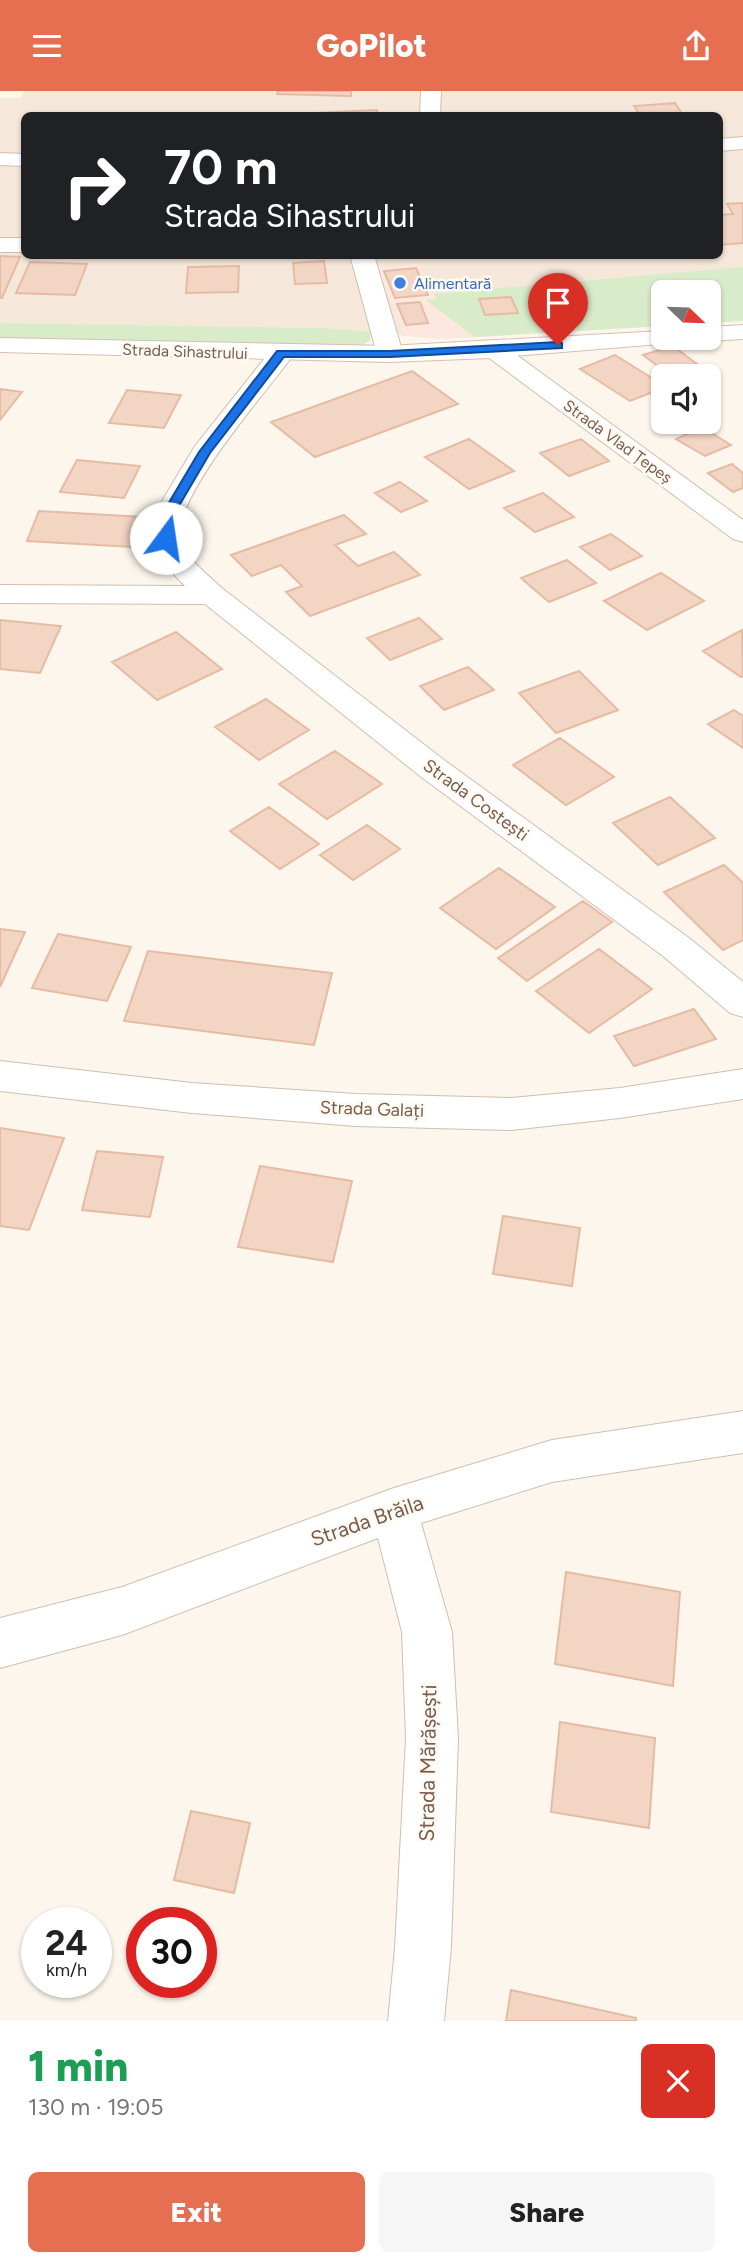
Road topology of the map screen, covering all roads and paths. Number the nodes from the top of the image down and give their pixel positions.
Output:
1 (431, 91) edge
2 (430, 112) edge
3 (743, 143) edge
4 (723, 145) edge
5 (0, 159) edge
6 (21, 160) edge
7 (0, 244) edge
8 (21, 245) edge
9 (357, 259) edge
10 (743, 332) edge
11 (721, 333) edge
12 (651, 339) edge
13 (0, 345) edge
14 (494, 350) junction
15 (281, 354) junction
16 (390, 354) junction
17 (743, 533) edge
18 (0, 594) edge
19 (212, 595) junction
20 (743, 1003) edge
21 (0, 1076) edge
22 (743, 1084) edge
23 (743, 1432) edge
24 (394, 1510) junction
25 (0, 1643) edge
26 (415, 2021) edge

1 - 2 street
3 - 4 street
5 - 6 street
7 - 8 street
9 - 16 street
10 - 11 street
12 - 14 street, Strada Sihastrului
13 - 15 street, Strada Sihastrului
14 - 16 street, Strada Sihastrului
14 - 17 street, Strada Vlad Țepeș
15 - 16 street, Strada Sihastrului
15 - 19 street, Strada Costești
18 - 19 street
19 - 20 street, Strada Costești
21 - 22 street, Strada Galați
23 - 24 street, Strada Brăila
24 - 25 street, Strada Brăila
24 - 26 street, Strada Mărășești

